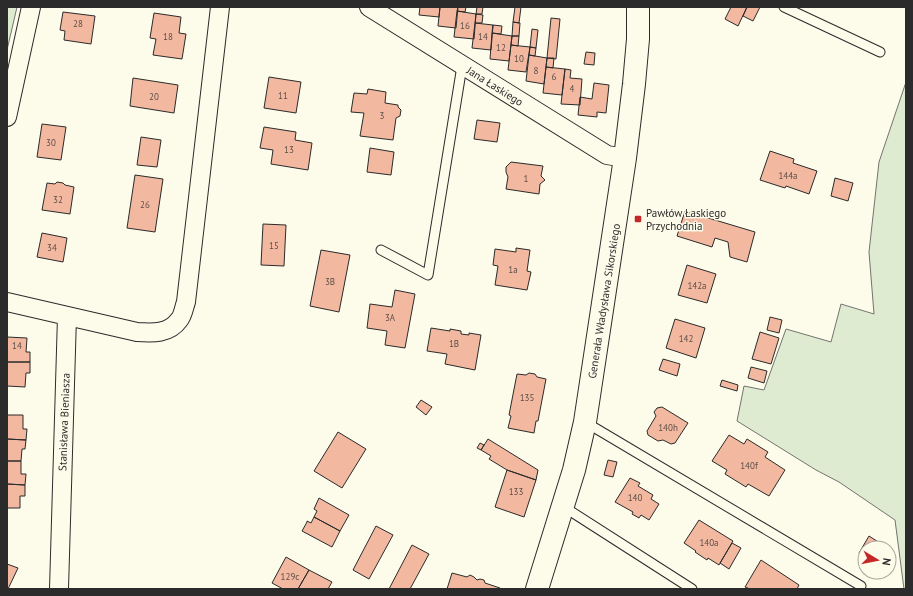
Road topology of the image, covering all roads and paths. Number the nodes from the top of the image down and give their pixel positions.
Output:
1 (31, 7) edge
2 (220, 7) edge
3 (369, 7) edge
4 (638, 7) edge
5 (784, 7) edge
6 (880, 52) dead end
7 (462, 66) junction
8 (7, 117) edge
9 (625, 158) junction
10 (381, 250) dead end
11 (7, 302) edge
12 (67, 316) junction
13 (585, 422) junction
14 (564, 507) junction
15 (861, 586) dead end
16 (59, 589) edge
17 (537, 589) edge
18 (692, 589) edge

1 - 8 street
2 - 12 street
3 - 7 street, Jana Łaskiego
4 - 9 street, Generała Władysława Sikorskiego
5 - 6 lane
7 - 9 street, Jana Łaskiego
7 - 10 lane
9 - 13 street, Generała Władysława Sikorskiego
11 - 12 street
12 - 16 street, Stanisława Bieniasza
13 - 14 street, Generała Władysława Sikorskiego
13 - 15 lane
14 - 17 street, Generała Władysława Sikorskiego
14 - 18 lane

